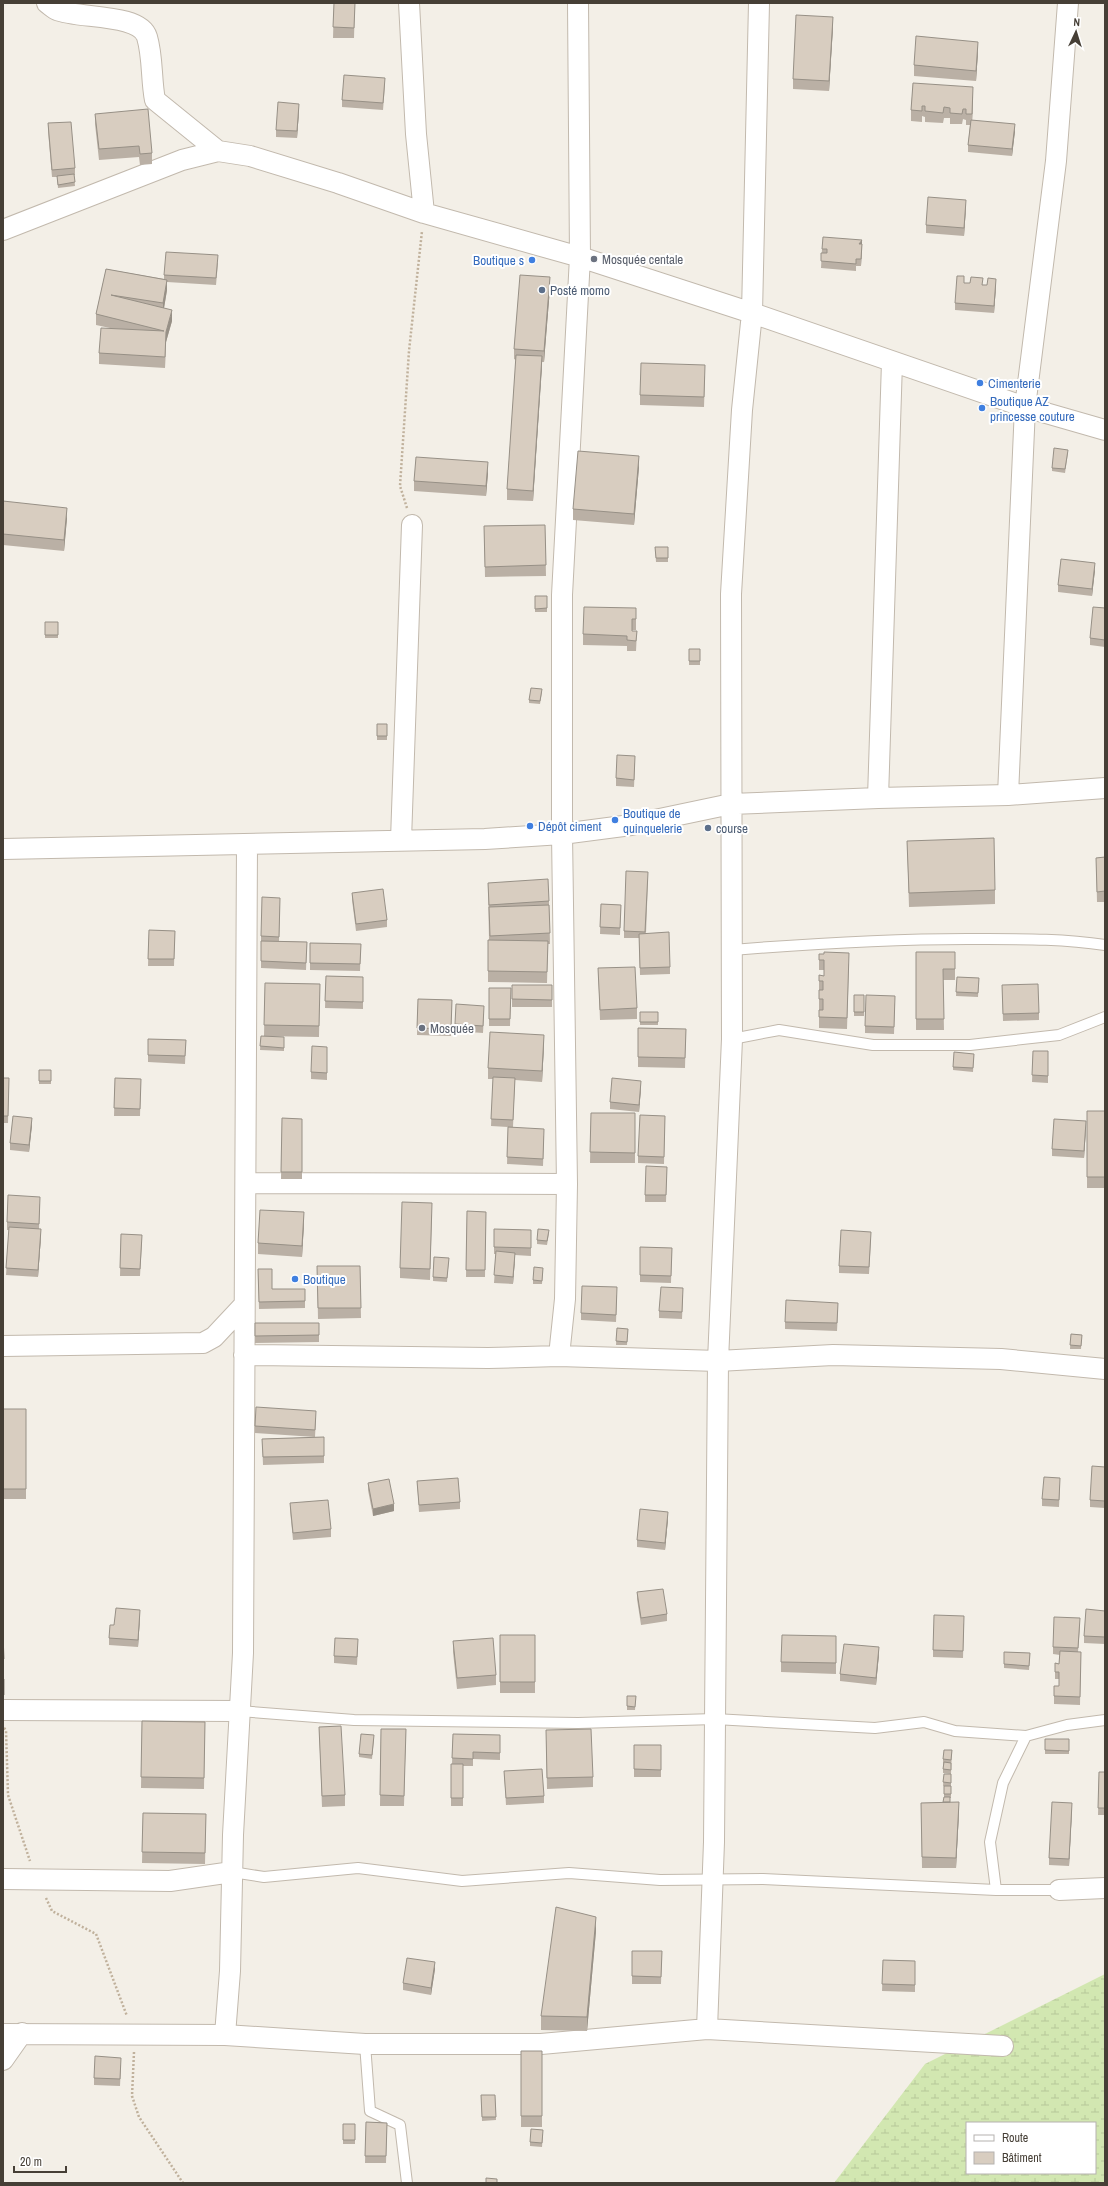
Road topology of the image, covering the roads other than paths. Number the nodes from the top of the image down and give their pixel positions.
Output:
1 (47, 3) edge
2 (409, 3) edge
3 (578, 3) edge
4 (759, 3) edge
5 (1068, 3) edge
6 (218, 151) junction
7 (424, 213) junction
8 (3, 230) edge
9 (580, 257) junction
10 (752, 313) junction
11 (892, 362) junction
12 (1025, 407) junction
13 (1105, 430) edge
14 (412, 525) road end
15 (1105, 788) edge
16 (1008, 795) junction
17 (878, 798) junction
18 (731, 804) junction
19 (562, 834) junction
20 (401, 840) junction
21 (247, 844) junction
22 (3, 849) edge
23 (1105, 945) edge
24 (732, 950) junction
25 (1105, 1017) edge
26 (732, 1039) junction
27 (246, 1183) junction
28 (567, 1184) junction
29 (244, 1305) junction
30 (3, 1346) edge
31 (244, 1354) junction
32 (559, 1356) junction
33 (718, 1361) junction
34 (1105, 1369) edge
35 (3, 1710) edge
36 (239, 1711) junction
37 (715, 1719) junction
38 (1105, 1720) edge
39 (1026, 1736) junction
40 (232, 1872) junction
41 (3, 1879) edge
42 (713, 1880) junction
43 (1105, 1888) edge
44 (996, 1890) junction
45 (1059, 1890) joint
46 (707, 2029) junction
47 (12, 2033) edge
48 (225, 2035) junction
49 (365, 2044) junction
50 (1003, 2046) dead end
51 (3, 2060) edge
52 (407, 2183) edge

1 - 6 street
2 - 7 street
3 - 9 street
4 - 10 street
5 - 12 street
6 - 7 street
6 - 8 street
7 - 9 street
9 - 10 street
9 - 19 street
10 - 11 street
10 - 18 street
11 - 12 street
11 - 17 street
12 - 13 street
12 - 16 street
14 - 20 street
15 - 16 street
16 - 17 street
17 - 18 street
18 - 19 street
18 - 24 street
19 - 20 street
19 - 28 street
20 - 21 street
21 - 22 street
21 - 27 street
23 - 24 lane
24 - 26 street
25 - 26 lane
26 - 33 street
27 - 28 street
27 - 29 street
28 - 32 street
29 - 30 street
29 - 31 street
31 - 32 street
31 - 36 street
32 - 33 street
33 - 34 street
33 - 37 street
35 - 36 street
36 - 37 lane
36 - 40 street
37 - 39 lane
37 - 42 street
38 - 39 lane
39 - 44 lane
40 - 41 street
40 - 42 lane
40 - 48 street
42 - 44 lane
42 - 46 street
43 - 45 street
44 - 45 lane
46 - 49 street
46 - 50 street
47 - 48 street
47 - 51 street
48 - 49 street
49 - 52 lane

